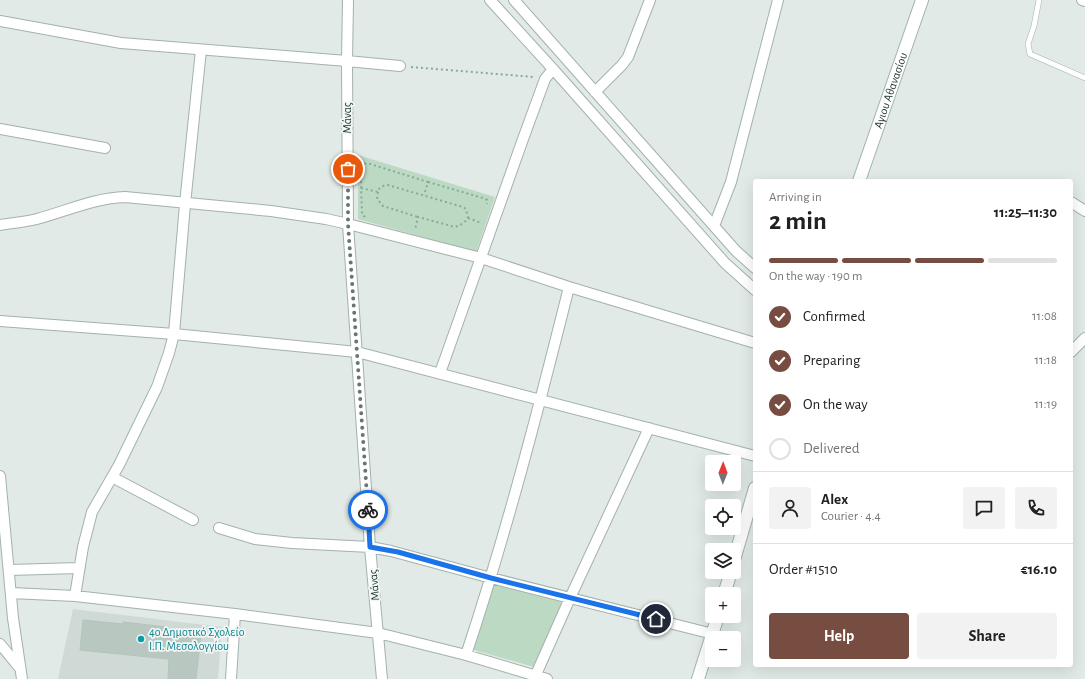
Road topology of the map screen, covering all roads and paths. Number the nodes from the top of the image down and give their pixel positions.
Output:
1 (348, 0) edge
2 (490, 0) edge
3 (514, 0) edge
4 (650, 0) edge
5 (778, 0) edge
6 (922, 0) edge
7 (1039, 0) edge
8 (1082, 0) edge
9 (1085, 1) edge
10 (0, 21) edge
11 (201, 50) junction
12 (347, 60) junction
13 (400, 66) joint
14 (553, 69) junction
15 (1085, 78) edge
16 (545, 79) junction
17 (595, 92) junction
18 (0, 128) edge
19 (105, 148) dead end
20 (860, 179) edge
21 (428, 182) junction
22 (348, 185) junction
23 (362, 188) junction
24 (378, 192) junction
25 (424, 195) junction
26 (1073, 203) edge
27 (184, 204) junction
28 (486, 210) dead end
29 (1085, 211) edge
30 (418, 217) junction
31 (484, 217) dead end
32 (468, 218) junction
33 (370, 219) dead end
34 (0, 224) edge
35 (348, 224) junction
36 (482, 224) junction
37 (714, 226) junction
38 (492, 227) junction
39 (480, 229) dead end
40 (412, 240) junction
41 (482, 258) junction
42 (753, 266) edge
43 (569, 287) junction
44 (753, 288) edge
45 (0, 321) edge
46 (174, 334) junction
47 (1085, 338) edge
48 (753, 342) edge
49 (1073, 350) edge
50 (357, 352) junction
51 (440, 373) junction
52 (541, 400) junction
53 (649, 428) junction
54 (753, 455) edge
55 (0, 476) edge
56 (112, 477) junction
57 (753, 495) edge
58 (193, 520) dead end
59 (219, 528) dead end
60 (739, 543) edge
61 (370, 547) junction
62 (79, 568) junction
63 (9, 570) junction
64 (491, 578) junction
65 (11, 593) junction
66 (75, 596) junction
67 (570, 598) junction
68 (235, 614) junction
69 (378, 632) junction
70 (705, 632) edge
71 (0, 644) edge
72 (466, 655) junction
73 (705, 658) edge
74 (19, 668) junction
75 (535, 677) edge
76 (22, 679) edge
77 (231, 679) edge
78 (382, 679) edge
79 (547, 679) edge
80 (698, 679) edge

1 - 12 street, Μάνας
2 - 14 street
3 - 17 street
4 - 17 street
5 - 37 street
6 - 20 main road, Αγιου Αθανασίου
7 - 15 lane
8 - 9 street
10 - 11 street
11 - 12 street
11 - 27 street
12 - 13 street
12 - 22 street, Μάνας
13 - 16 path
14 - 16 street
14 - 44 street
16 - 38 street
17 - 37 street
18 - 19 street
21 - 23 path
21 - 25 path
21 - 28 path
22 - 23 path
22 - 35 street, Μάνας
23 - 24 path
23 - 33 path
24 - 25 path
24 - 30 path
25 - 32 path
26 - 29 street
27 - 34 street
27 - 35 street
27 - 46 street
30 - 32 path
30 - 40 path
31 - 36 path
32 - 36 path
35 - 40 street
35 - 50 street, Μάνας
36 - 38 path
36 - 39 path
37 - 42 street
38 - 41 street
40 - 41 street
41 - 43 street
41 - 51 street
43 - 48 street
43 - 52 street
45 - 46 street
46 - 50 street
46 - 56 street
47 - 49 street
50 - 51 street
50 - 61 street, Μάνας
51 - 52 street
52 - 53 street
52 - 64 street
53 - 54 street
53 - 67 street
55 - 63 street
56 - 58 street
56 - 62 street
57 - 60 main road
59 - 61 street
61 - 64 street
61 - 69 street, Μάνας
62 - 63 street
62 - 66 street
63 - 65 street
64 - 67 street
64 - 72 street
65 - 66 street
65 - 74 street
66 - 68 street
67 - 70 street
67 - 75 street
68 - 69 street
68 - 77 street
69 - 72 street
69 - 78 street, Μάνας
71 - 74 street
72 - 75 street
73 - 80 main road
74 - 76 street
75 - 79 street

